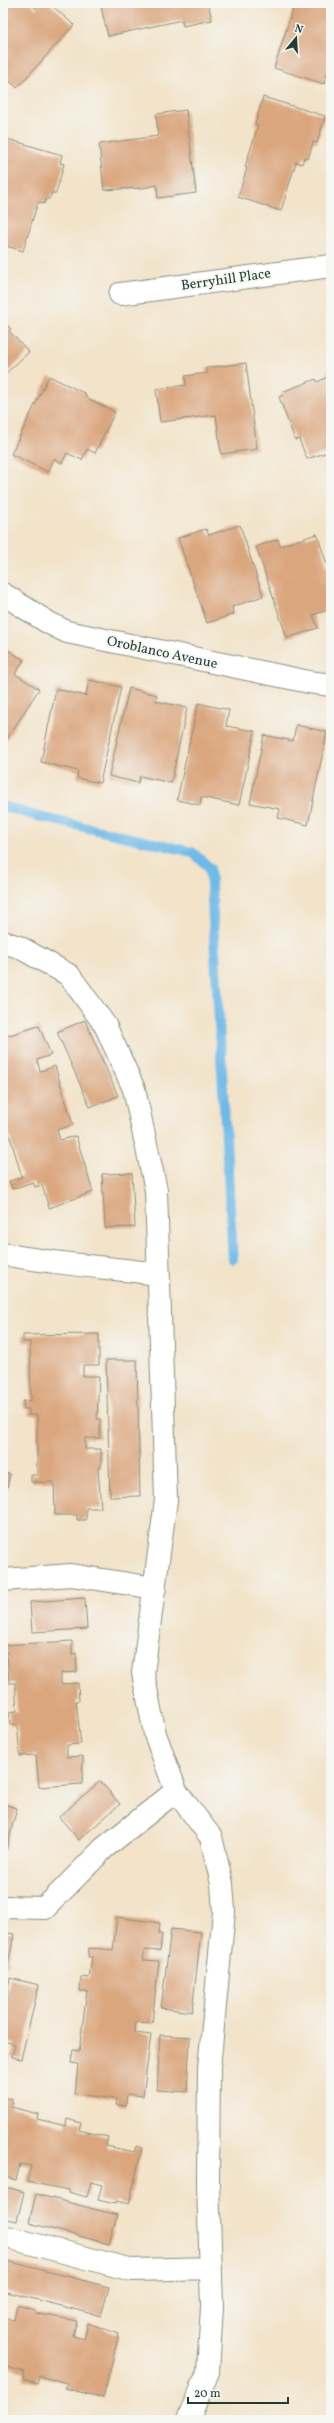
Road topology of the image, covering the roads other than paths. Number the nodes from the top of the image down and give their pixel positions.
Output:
1 (331, 266) edge
2 (120, 294) dead end
3 (3, 594) edge
4 (331, 685) edge
5 (3, 942) edge
6 (3, 1254) edge
7 (158, 1274) junction
8 (3, 1580) edge
9 (155, 1588) junction
10 (176, 1791) junction
11 (3, 1907) edge
12 (3, 2236) edge
13 (210, 2268) junction
14 (188, 2420) edge

1 - 2 street, Berryhill Place
3 - 4 street, Oroblanco Avenue
5 - 7 street
6 - 7 street
7 - 9 street
8 - 9 street
9 - 10 street
10 - 11 street
10 - 13 street
12 - 13 street
13 - 14 street

